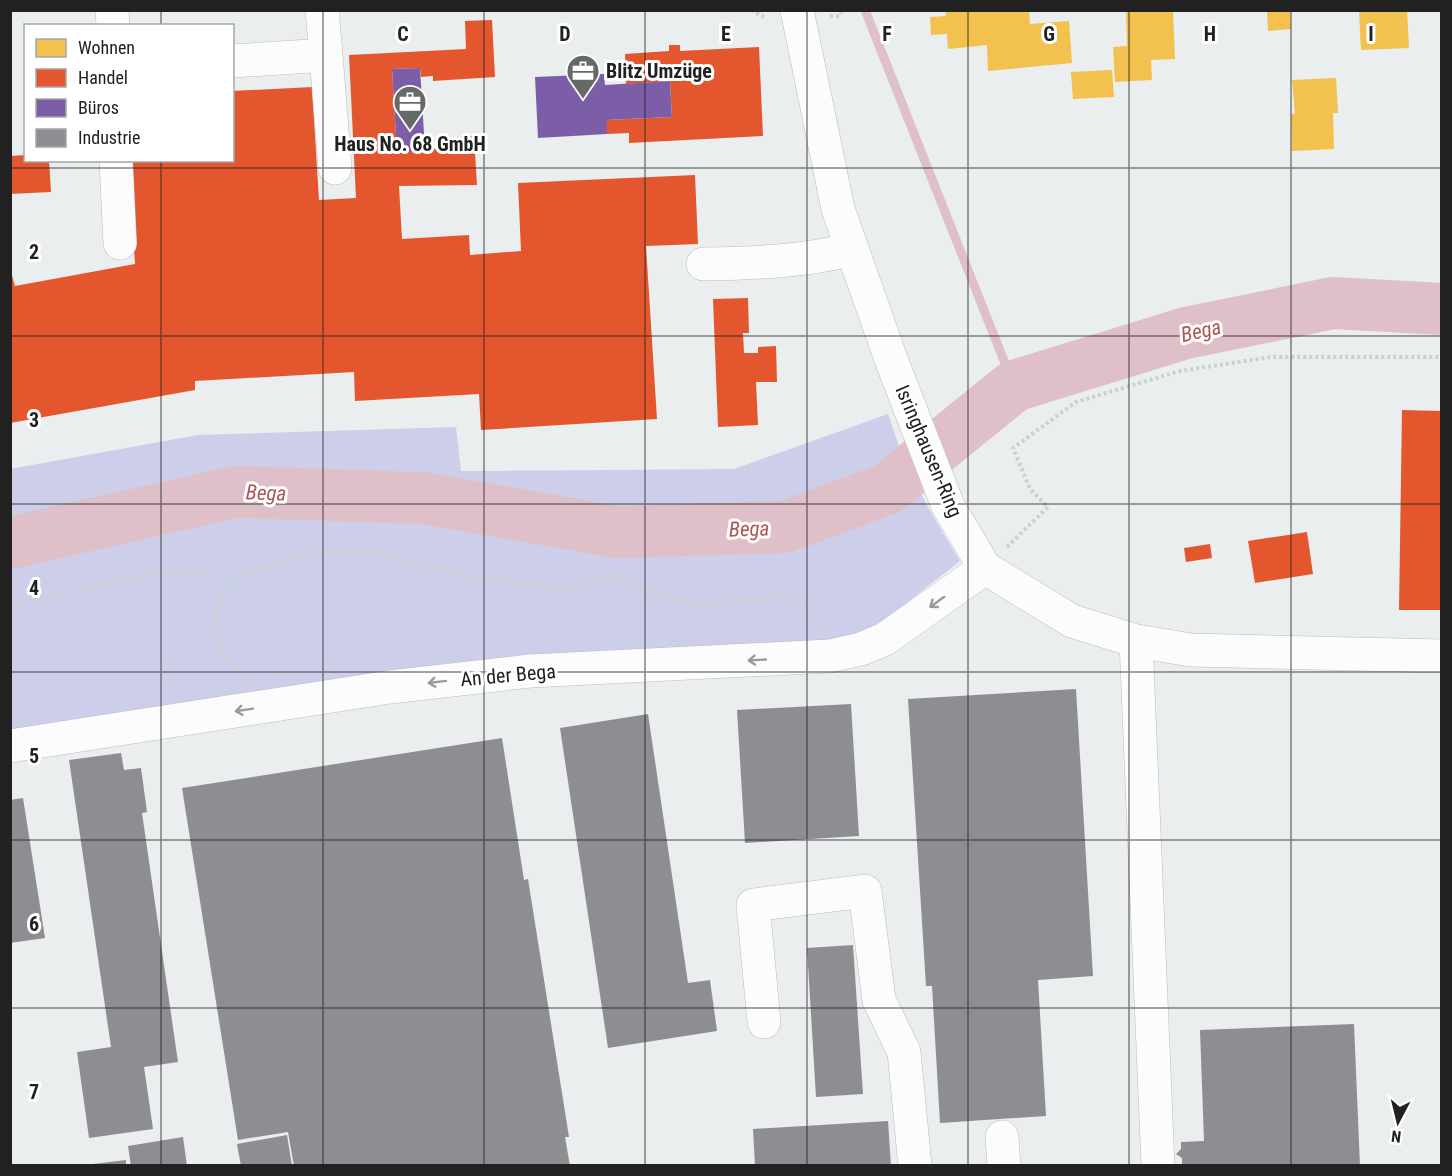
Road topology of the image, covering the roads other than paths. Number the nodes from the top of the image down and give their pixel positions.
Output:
1 (322, 10) edge
2 (797, 10) edge
3 (326, 56) junction
4 (234, 61) edge
5 (116, 162) edge
6 (335, 168) dead end
7 (120, 243) dead end
8 (852, 249) junction
9 (703, 264) dead end
10 (985, 568) junction
11 (1136, 640) junction
12 (1442, 656) edge
13 (10, 746) edge
14 (764, 1022) dead end
15 (915, 1166) edge
16 (1158, 1166) edge

1 - 3 street
2 - 8 street, Isringhausen-Ring
3 - 4 street
3 - 6 street
5 - 7 street
8 - 9 street
8 - 10 street, Isringhausen-Ring
10 - 11 street, Isringhausen-Ring
10 -> 13 street, An der Bega
11 - 12 street, Isringhausen-Ring
11 - 16 street
14 - 15 street

